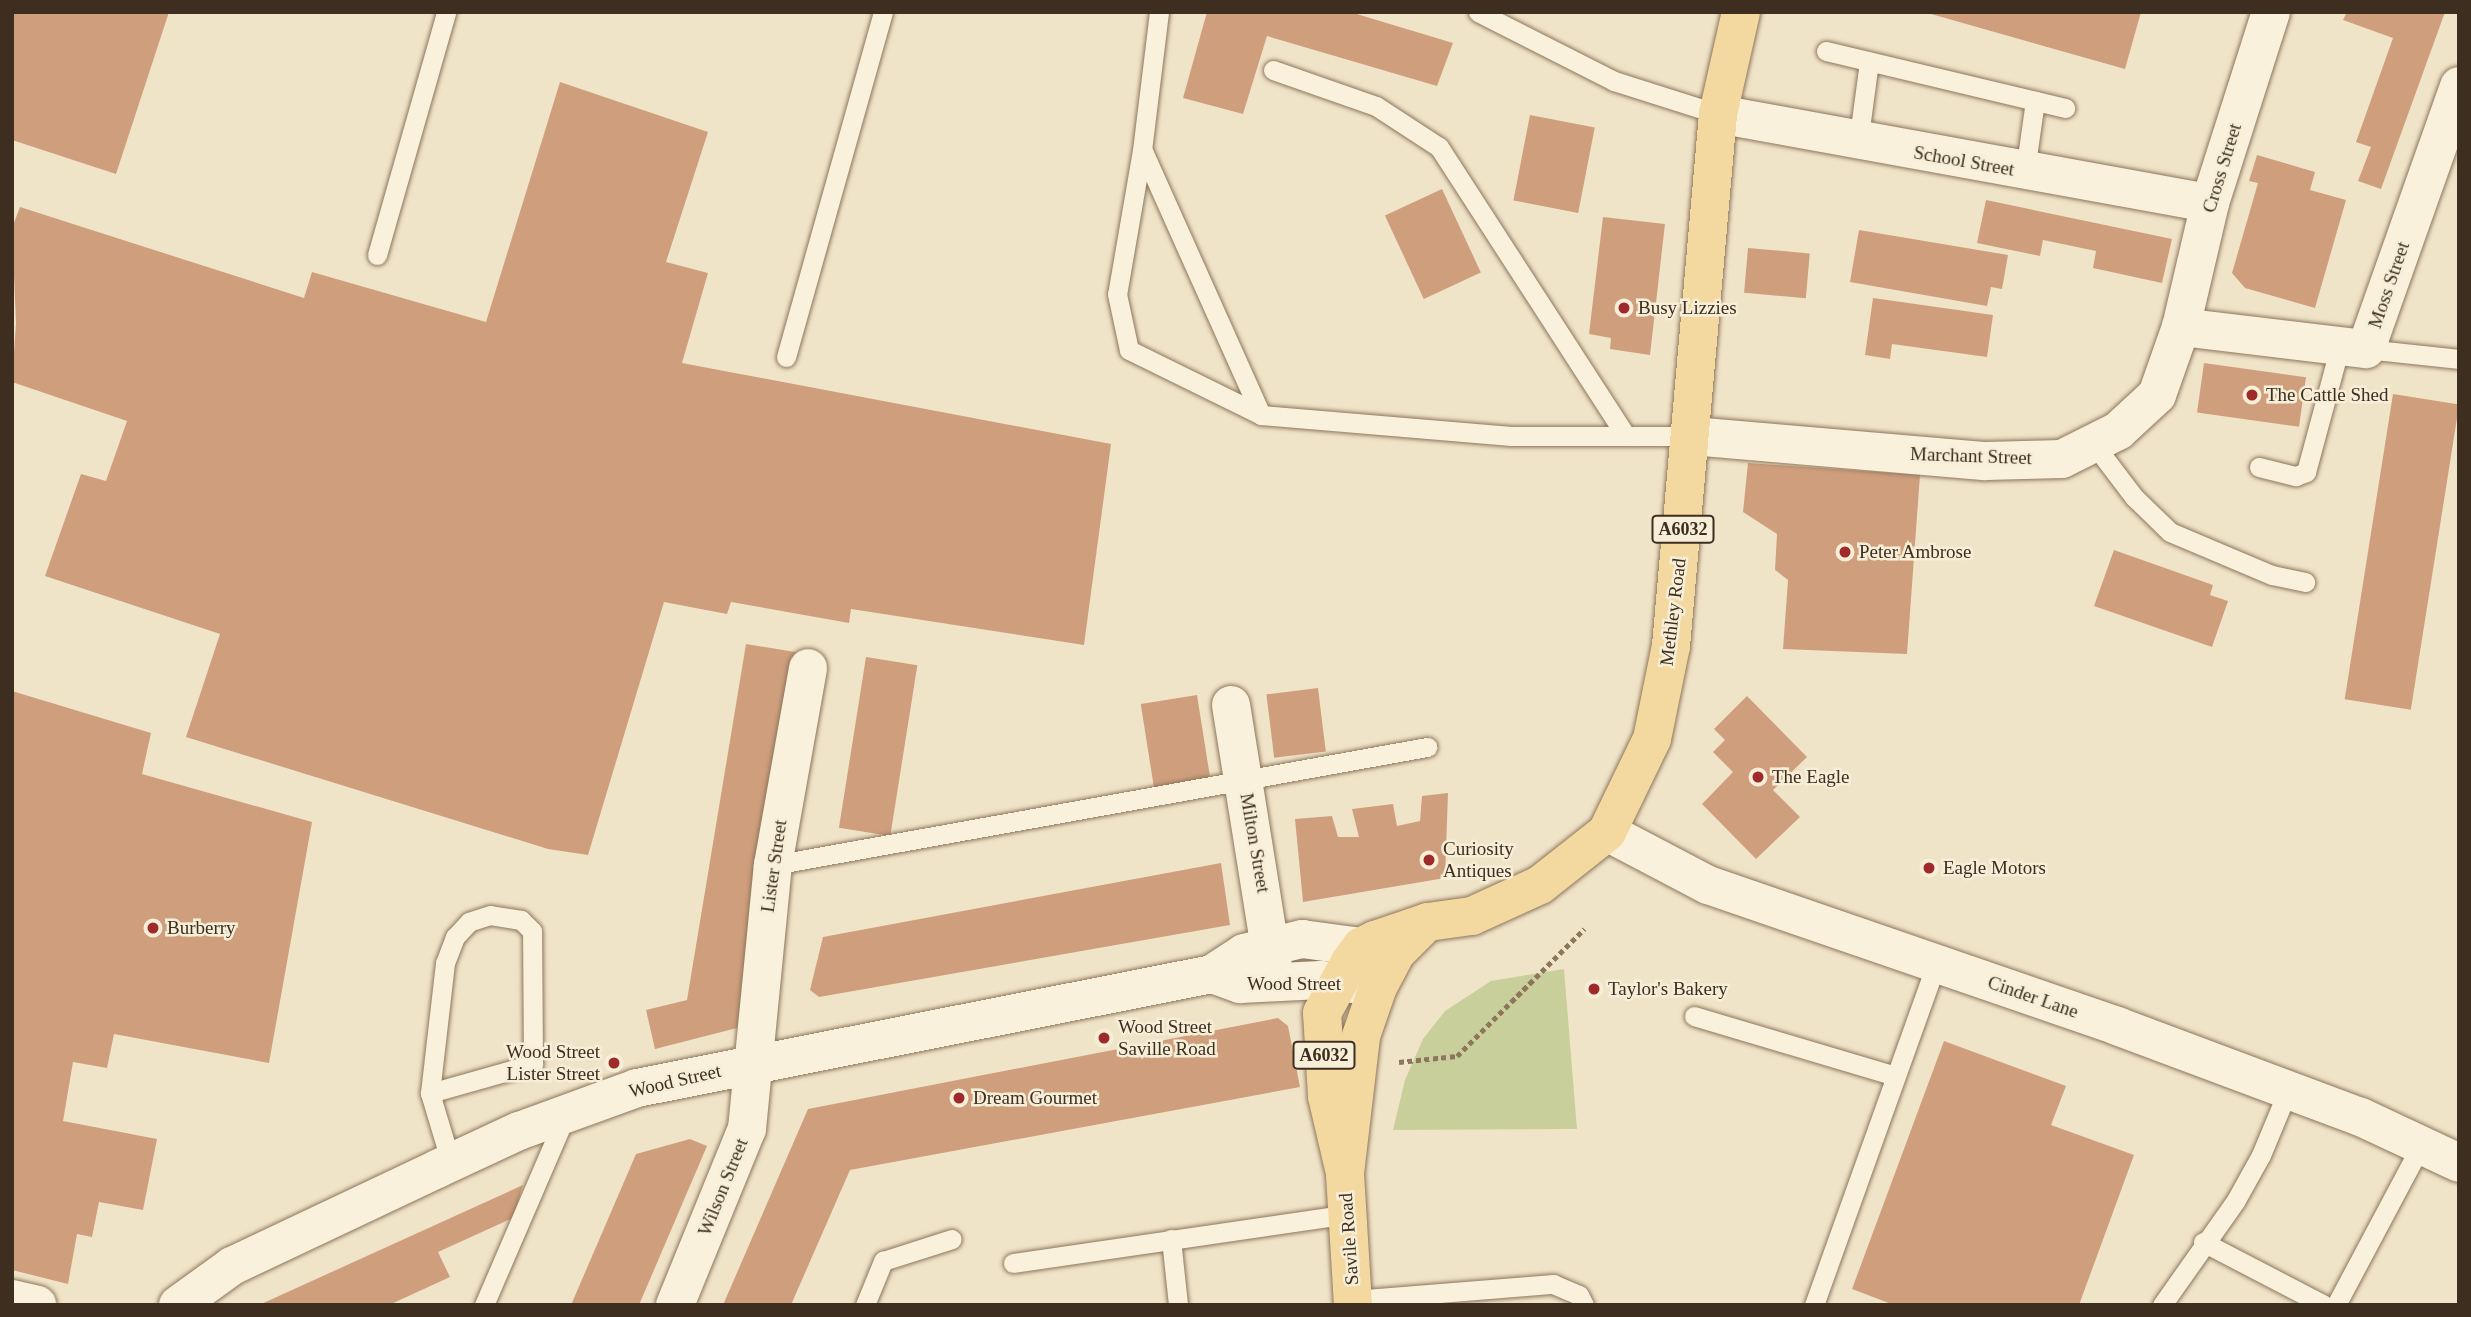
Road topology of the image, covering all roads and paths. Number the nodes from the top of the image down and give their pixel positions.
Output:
1 (446, 12) edge
2 (883, 12) edge
3 (1159, 12) edge
4 (1478, 12) edge
5 (1741, 12) edge
6 (2272, 12) edge
7 (1826, 51) dead end
8 (1870, 62) junction
9 (1273, 70) dead end
10 (2459, 86) edge
11 (2035, 101) junction
12 (2065, 108) dead end
13 (1718, 114) junction
14 (1858, 143) junction
15 (1142, 150) junction
16 (2025, 171) junction
17 (2210, 203) junction
18 (377, 255) dead end
19 (2181, 327) junction
20 (2353, 347) junction
21 (786, 357) dead end
22 (2459, 359) edge
23 (1261, 415) junction
24 (1625, 435) junction
25 (1692, 436) junction
26 (2093, 443) junction
27 (2259, 467) dead end
28 (2305, 582) dead end
29 (808, 668) dead end
30 (1231, 705) dead end
31 (1427, 747) dead end
32 (1244, 780) junction
33 (1607, 832) junction
34 (773, 865) junction
35 (1428, 922) joint
36 (1584, 929) dead end
37 (1274, 964) junction
38 (1936, 964) junction
39 (1376, 967) junction
40 (1337, 983) junction
41 (1694, 1016) dead end
42 (1395, 1062) dead end
43 (751, 1065) junction
44 (1895, 1076) junction
45 (2288, 1090) junction
46 (430, 1093) junction
47 (566, 1114) junction
48 (2421, 1145) junction
49 (451, 1163) junction
50 (2459, 1163) edge
51 (1345, 1173) junction
52 (1347, 1214) junction
53 (952, 1239) dead end
54 (1171, 1239) junction
55 (2203, 1242) junction
56 (1013, 1263) dead end
57 (12, 1299) edge
58 (1427, 1299) edge
59 (1353, 1302) edge
60 (37, 1305) edge
61 (178, 1305) edge
62 (484, 1305) edge
63 (675, 1305) edge
64 (865, 1305) edge
65 (1178, 1305) edge
66 (1584, 1305) edge
67 (1814, 1305) edge
68 (2162, 1305) edge
69 (2324, 1305) edge
70 (2336, 1305) edge

1 - 18 lane
2 - 21 lane
3 - 15 lane
4 - 13 lane
5 - 13 main road, Methley Road / A6032
6 - 17 street, Cross Street
7 - 8 lane
8 - 11 lane
8 - 14 lane
9 - 24 lane
10 - 20 street, Moss Street
11 - 12 lane
11 - 16 lane
13 - 14 street, School Street
13 - 25 main road, Methley Road / A6032
14 - 16 street, School Street
15 - 23 lane
15 - 23 lane
16 - 17 street, School Street
17 - 19 street, Cross Street
19 - 20 street
19 - 26 street, Marchant Street
20 - 22 lane
20 - 27 lane
23 - 24 lane
24 - 25 lane
25 - 26 street, Marchant Street
25 - 33 main road, Methley Road / A6032
26 - 28 lane
29 - 34 street, Lister Street
30 - 32 street, Milton Street
31 - 32 lane
32 - 34 lane
32 - 37 street, Milton Street
33 - 35 main road, Methley Road / A6032
33 - 38 street, Cinder Lane
34 - 43 street, Lister Street
35 - 39 main road, Savile Road / A6032
36 - 42 path
37 - 39 street, Wood Street
37 - 40 street, Wood Street
37 - 43 street, Wood Street
38 - 44 lane
38 - 45 street, Cinder Lane
39 - 40 main road, Savile Road / A6032
39 - 51 main road, Savile Road / A6032
40 - 51 main road, Savile Road / A6032
41 - 44 lane
43 - 47 street, Wood Street
43 - 63 street, Wilson Street
44 - 67 lane
45 - 48 street, Cinder Lane
45 - 55 lane
46 - 46 lane
46 - 49 lane
47 - 49 street, Wood Street
47 - 62 lane
48 - 50 street, Cinder Lane
48 - 70 lane
49 - 61 street, Wood Street
51 - 52 main road, Savile Road / A6032
52 - 54 lane
52 - 59 main road, Savile Road / A6032
53 - 64 lane
54 - 56 lane
54 - 65 lane
55 - 68 lane
55 - 69 lane
57 - 60 street
58 - 59 lane
58 - 66 lane

